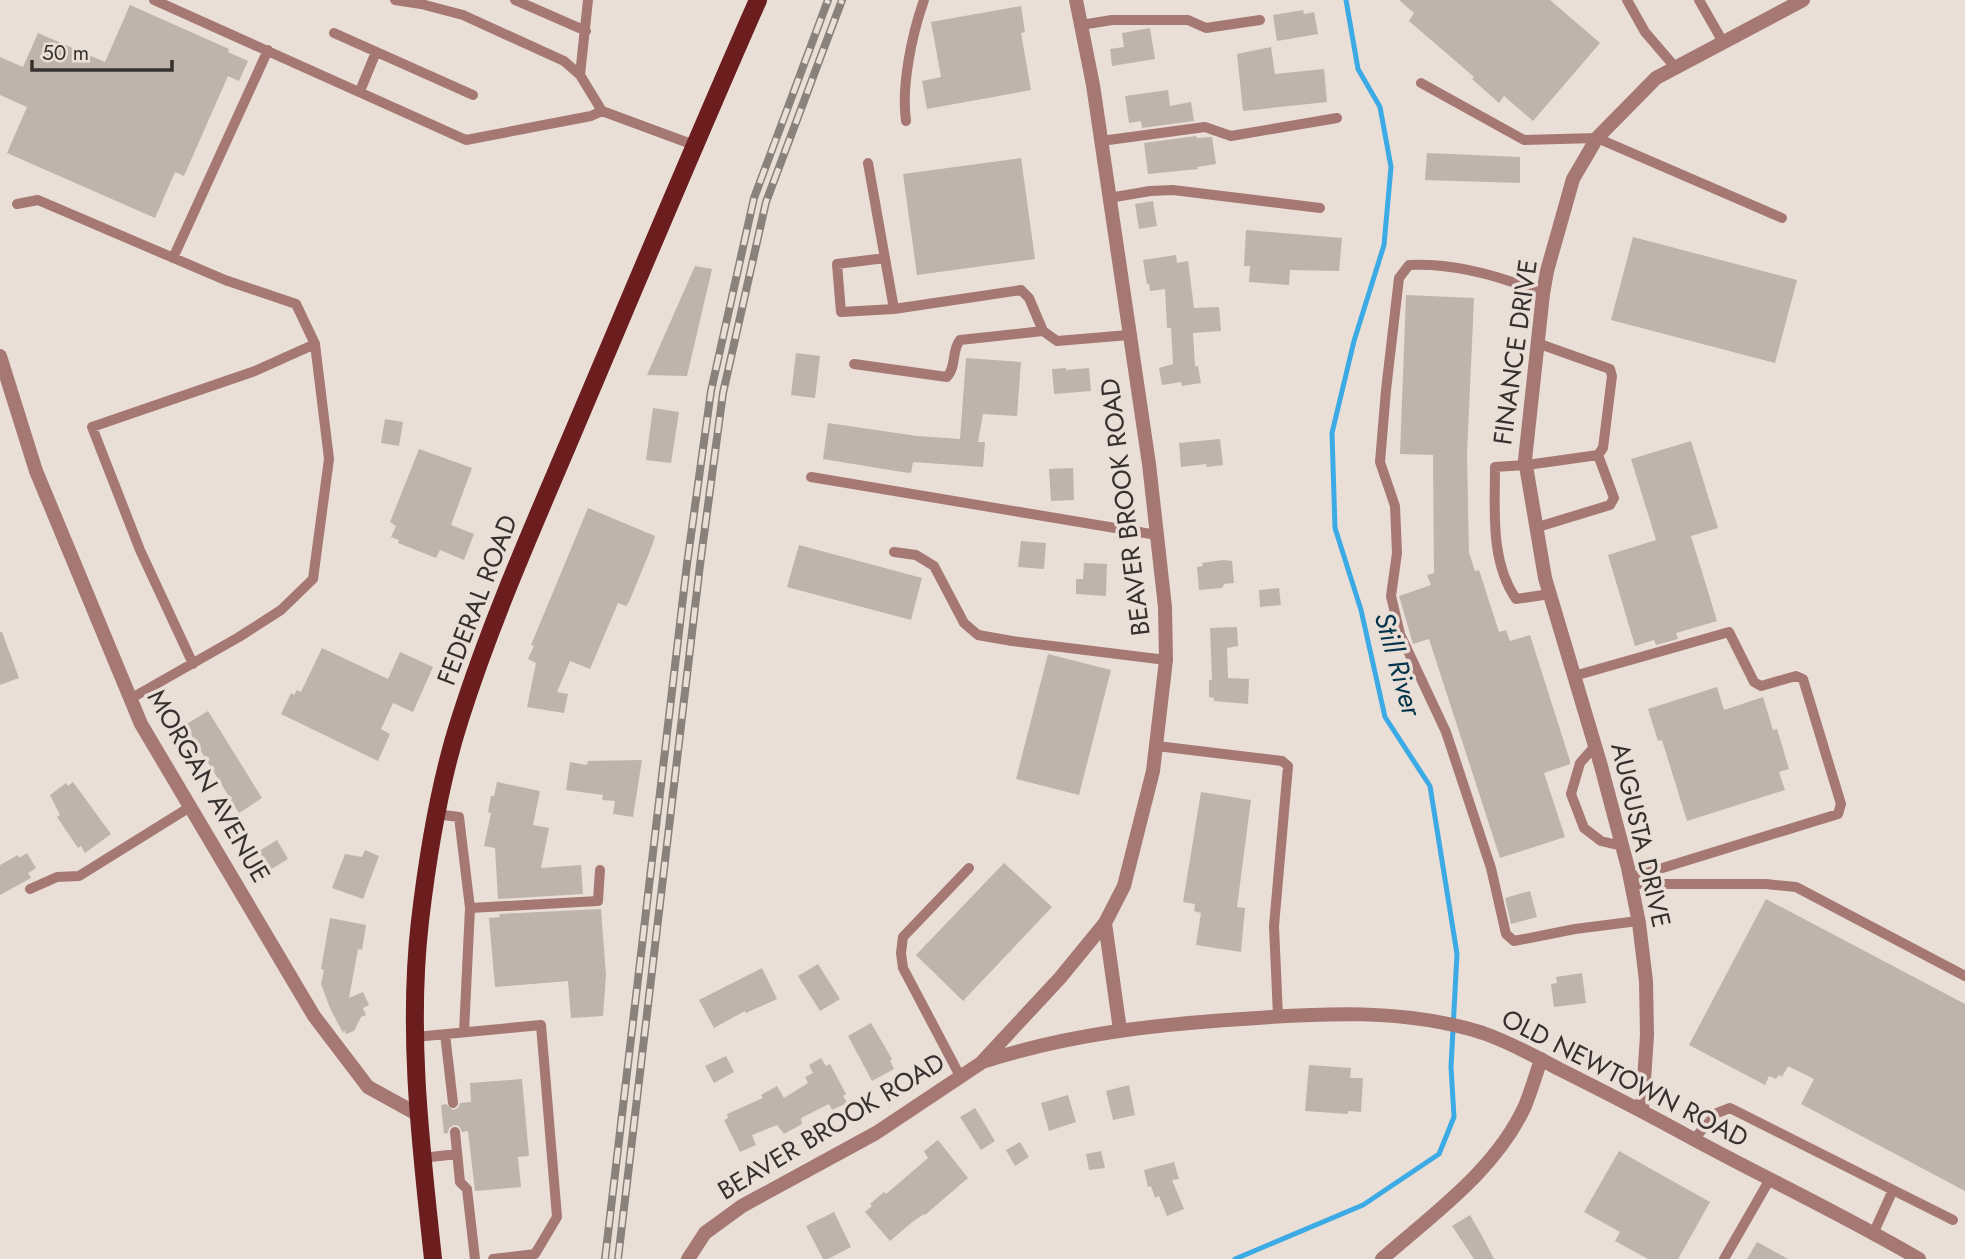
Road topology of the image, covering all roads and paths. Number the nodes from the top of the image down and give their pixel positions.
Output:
1 (154, 0) edge
2 (395, 0) edge
3 (515, 0) edge
4 (588, 0) edge
5 (758, 0) edge
6 (924, 0) edge
7 (1076, 0) edge
8 (1627, 0) edge
9 (1699, 0) edge
10 (1803, 0) edge
11 (1260, 20) dead end
12 (1081, 25) junction
13 (586, 31) junction
14 (334, 33) dead end
15 (1723, 42) junction
16 (268, 50) junction
17 (376, 52) junction
18 (1675, 67) junction
19 (580, 75) junction
20 (1422, 83) dead end
21 (360, 91) junction
22 (473, 95) dead end
23 (602, 111) junction
24 (1337, 118) dead end
25 (906, 121) dead end
26 (1597, 138) junction
27 (1101, 141) junction
28 (694, 145) junction
29 (867, 163) dead end
30 (1109, 198) junction
31 (18, 204) dead end
32 (1320, 208) dead end
33 (1782, 218) dead end
34 (173, 258) junction
35 (885, 258) junction
36 (1543, 294) junction
37 (894, 309) junction
38 (1043, 331) junction
39 (1129, 335) junction
40 (1537, 343) junction
41 (315, 344) junction
42 (0, 356) edge
43 (854, 364) dead end
44 (1598, 455) junction
45 (1527, 466) junction
46 (811, 477) dead end
47 (1538, 527) junction
48 (1157, 535) junction
49 (894, 552) dead end
50 (1545, 578) joint
51 (1550, 594) junction
52 (1166, 660) junction
53 (193, 664) junction
54 (1574, 676) junction
55 (131, 699) junction
56 (1157, 746) junction
57 (1595, 746) junction
58 (190, 807) junction
59 (436, 814) junction
60 (1622, 846) junction
61 (969, 868) dead end
62 (600, 870) dead end
63 (1631, 881) junction
64 (30, 889) dead end
65 (470, 908) junction
66 (1638, 921) junction
67 (1105, 923) junction
68 (1965, 975) edge
69 (1278, 1016) junction
70 (1120, 1030) junction
71 (464, 1032) junction
72 (445, 1034) junction
73 (415, 1037) junction
74 (1541, 1059) junction
75 (981, 1063) junction
76 (960, 1076) junction
77 (453, 1104) dead end
78 (1642, 1110) junction
79 (418, 1114) junction
80 (455, 1132) dead end
81 (1694, 1139) junction
82 (457, 1154) junction
83 (422, 1158) junction
84 (1770, 1179) junction
85 (1893, 1189) junction
86 (1953, 1220) dead end
87 (1873, 1234) junction
88 (510, 1258) edge
89 (433, 1259) edge
90 (475, 1259) edge
91 (493, 1259) edge
92 (688, 1259) edge
93 (1382, 1259) edge
94 (1724, 1259) edge
95 (1919, 1259) edge

1 - 16 lane
2 - 19 lane
3 - 13 lane
4 - 13 lane
5 - 28 main road, FEDERAL ROAD
6 - 25 lane
7 - 12 street, BEAVER BROOK ROAD
8 - 18 lane
9 - 15 lane
10 - 15 street, FINANCE DRIVE
11 - 12 lane
12 - 27 street, BEAVER BROOK ROAD
13 - 19 lane
14 - 17 lane
15 - 18 street, FINANCE DRIVE
16 - 21 lane
16 - 34 lane
17 - 21 lane
17 - 22 lane
18 - 26 street, FINANCE DRIVE
19 - 23 lane
20 - 26 lane
21 - 23 lane
23 - 28 lane
24 - 27 lane
26 - 33 lane
26 - 36 street, FINANCE DRIVE
27 - 30 street, BEAVER BROOK ROAD
28 - 59 main road, FEDERAL ROAD
29 - 35 lane
30 - 32 lane
30 - 39 street, BEAVER BROOK ROAD
31 - 34 lane
34 - 41 lane
35 - 37 lane
35 - 37 lane
36 - 40 street, FINANCE DRIVE
36 - 66 lane
37 - 38 lane
38 - 39 lane
38 - 43 lane
39 - 48 street, BEAVER BROOK ROAD
40 - 44 lane
40 - 45 street, FINANCE DRIVE
41 - 53 lane
41 - 53 lane
42 - 55 street, MORGAN AVENUE
44 - 45 lane
44 - 47 lane
45 - 47 street, FINANCE DRIVE
45 - 51 lane
46 - 48 lane
47 - 50 street, FINANCE DRIVE
48 - 52 street, BEAVER BROOK ROAD
49 - 52 lane
50 - 51 street, AUGUSTA DRIVE
51 - 54 street, AUGUSTA DRIVE
52 - 56 street, BEAVER BROOK ROAD
53 - 55 lane
54 - 57 street, AUGUSTA DRIVE
54 - 63 lane
55 - 58 street, MORGAN AVENUE
56 - 67 street, BEAVER BROOK ROAD
56 - 69 lane
57 - 60 street, AUGUSTA DRIVE
57 - 60 lane
58 - 64 lane
58 - 79 street, MORGAN AVENUE
59 - 65 lane
59 - 73 main road, FEDERAL ROAD
60 - 63 street, AUGUSTA DRIVE
61 - 76 lane
62 - 65 lane
63 - 66 street, AUGUSTA DRIVE
63 - 68 lane
65 - 71 lane
66 - 78 street, AUGUSTA DRIVE
67 - 70 street
67 - 75 street, BEAVER BROOK ROAD
69 - 70 street, OLD NEWTOWN ROAD
69 - 74 street, OLD NEWTOWN ROAD
70 - 75 street, OLD NEWTOWN ROAD
71 - 72 lane
71 - 88 lane
72 - 73 lane
72 - 77 lane
73 - 79 main road, FEDERAL ROAD
74 - 78 street, OLD NEWTOWN ROAD
74 - 93 street
75 - 76 street, BEAVER BROOK ROAD
76 - 92 street, BEAVER BROOK ROAD
78 - 81 street, OLD NEWTOWN ROAD
79 - 83 main road, FEDERAL ROAD
80 - 82 lane
81 - 84 street, OLD NEWTOWN ROAD
81 - 85 lane
82 - 83 lane
82 - 90 lane
83 - 89 main road, FEDERAL ROAD
84 - 87 street, OLD NEWTOWN ROAD
84 - 94 lane
85 - 86 lane
85 - 87 lane
87 - 95 street, OLD NEWTOWN ROAD
88 - 91 lane

